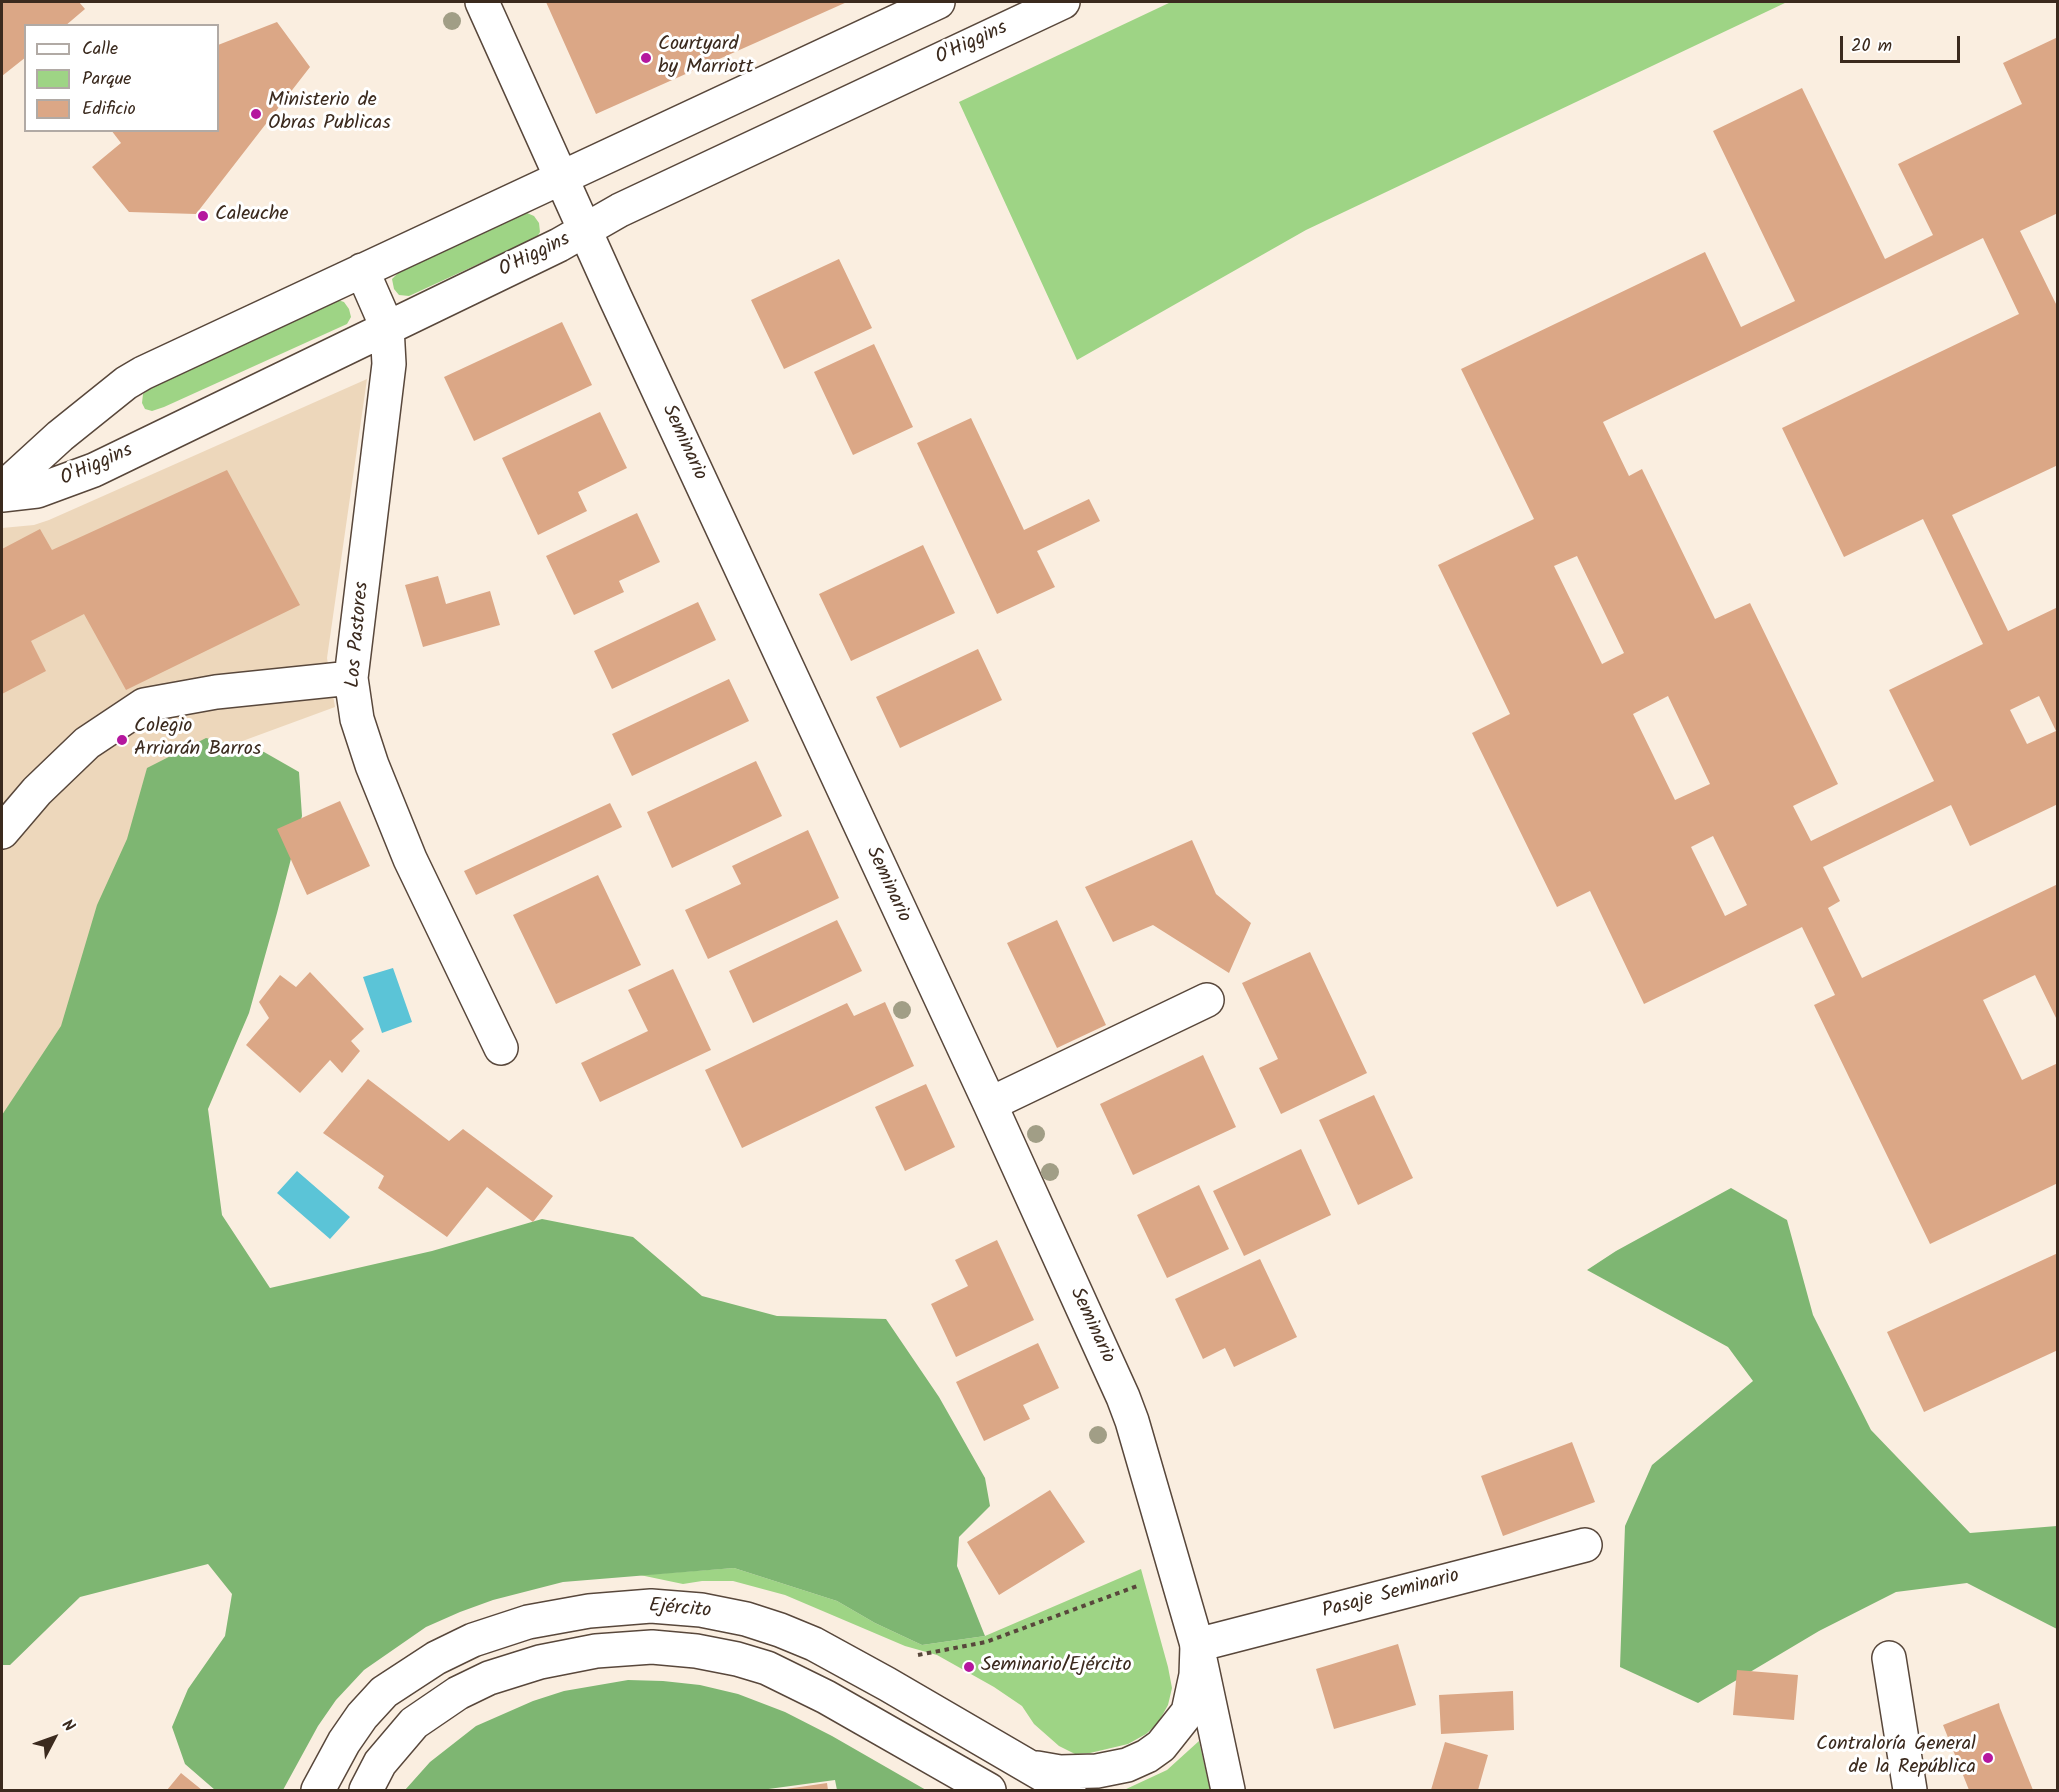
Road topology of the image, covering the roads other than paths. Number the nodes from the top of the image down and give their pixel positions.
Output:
1 (482, 2) edge
2 (938, 2) edge
3 (1063, 2) edge
4 (560, 176) junction
5 (585, 231) junction
6 (362, 270) junction
7 (387, 327) junction
8 (2, 489) edge
9 (2, 495) edge
10 (351, 678) junction
11 (2, 832) edge
12 (1207, 1000) dead end
13 (501, 1048) dead end
14 (990, 1104) junction
15 (1585, 1545) dead end
16 (1197, 1645) junction
17 (1889, 1658) dead end
18 (1028, 1767) junction
19 (318, 1791) edge
20 (366, 1791) edge
21 (989, 1791) edge
22 (1069, 1791) edge
23 (1228, 1791) edge
24 (1910, 1791) edge

1 - 4 street, Seminario
2 - 4 street, O'Higgins
3 - 5 street, O'Higgins
4 - 5 street, Seminario
4 - 6 street, O'Higgins
5 - 7 street, O'Higgins
5 - 14 street, Seminario
6 - 7 street, Los Pastores
6 - 8 street, O'Higgins
7 - 9 street, O'Higgins
7 - 10 street, Los Pastores
10 - 11 street
10 - 13 street, Los Pastores
12 - 14 street
14 - 16 street, Seminario
15 - 16 street, Pasaje Seminario
16 - 18 street
16 - 23 street, Seminario
17 - 24 street
18 - 19 street, Ejército
18 - 22 street, Ejército
20 - 21 street, Ejército

